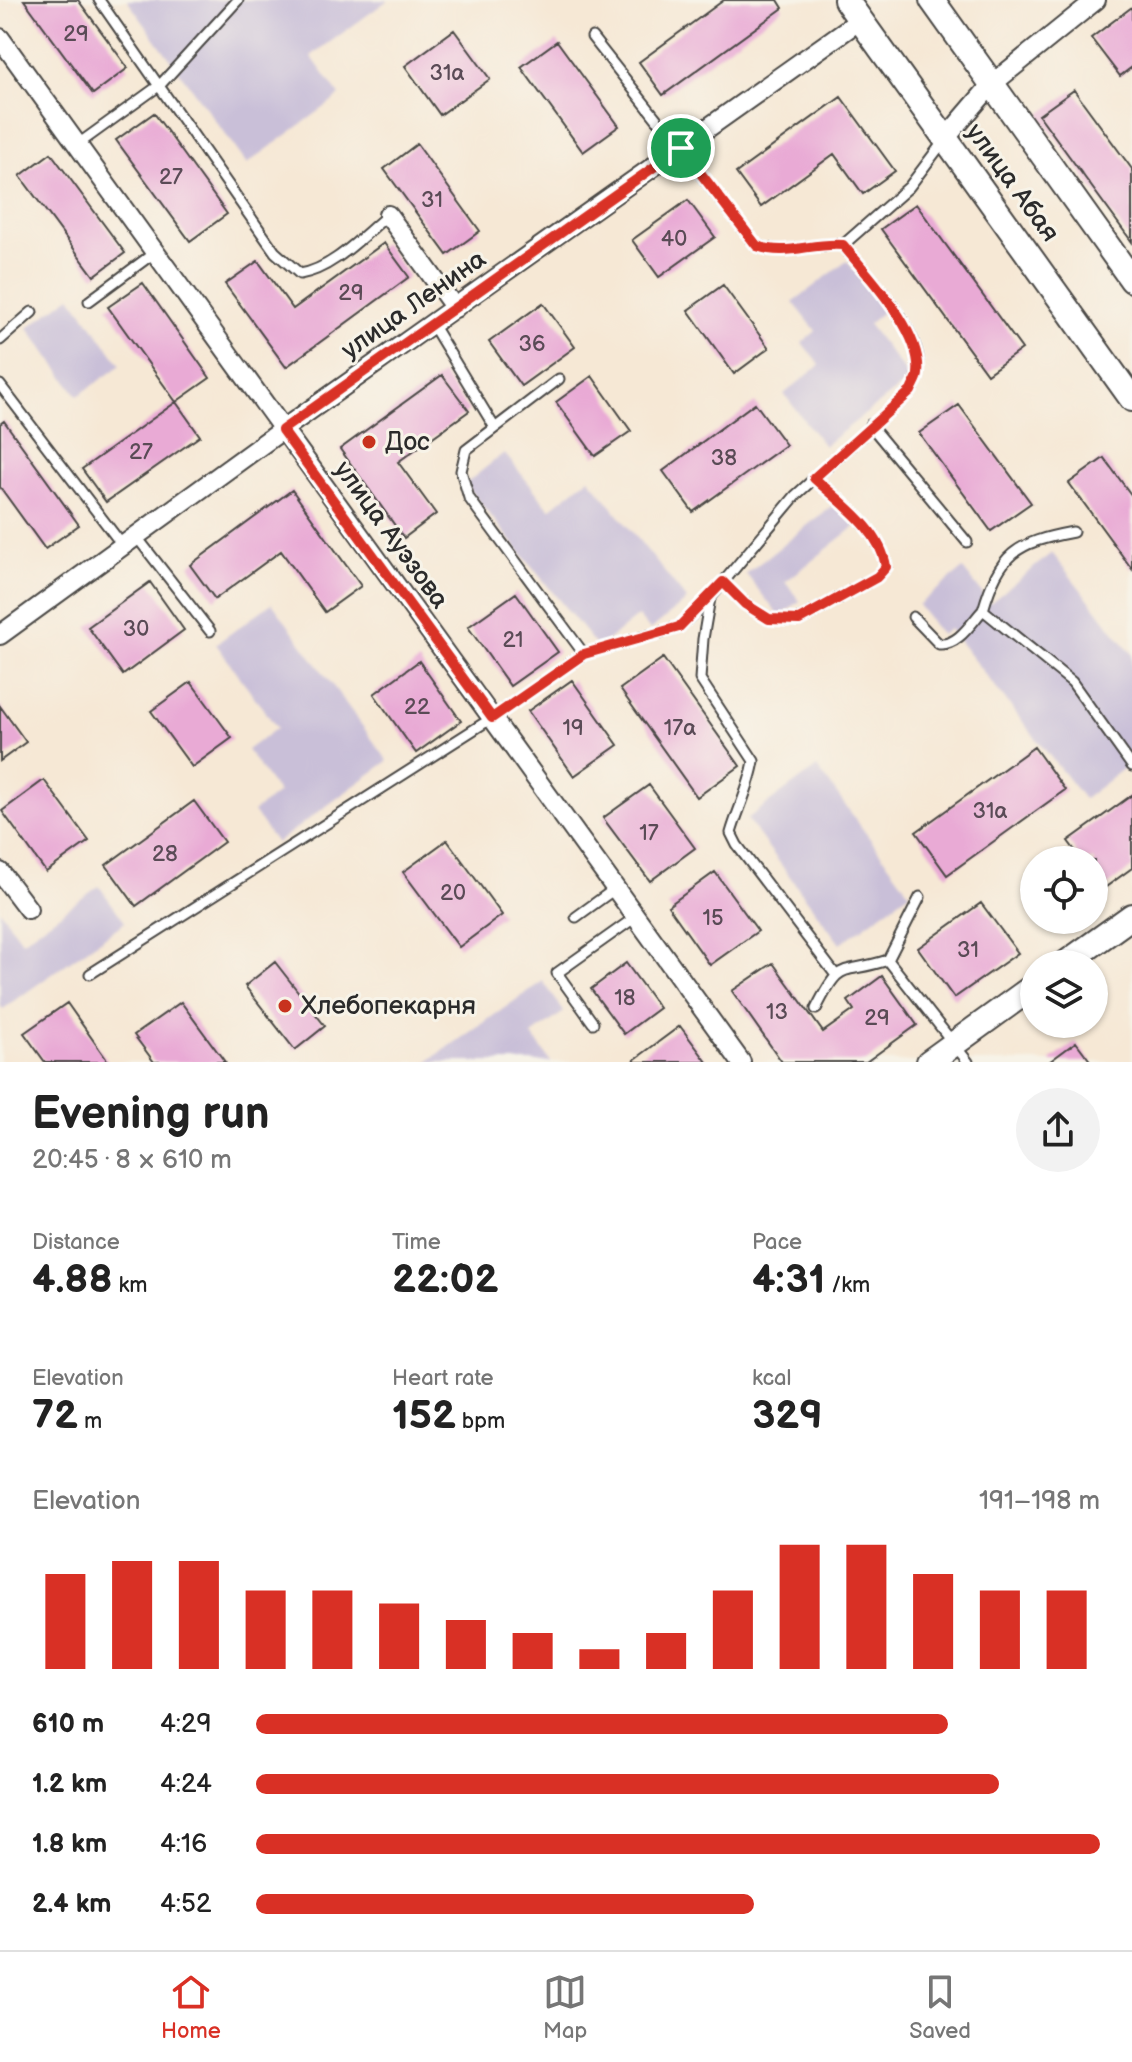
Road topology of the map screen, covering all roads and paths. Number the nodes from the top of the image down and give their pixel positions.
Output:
1 (99, 0) edge
2 (238, 0) edge
3 (846, 0) edge
4 (932, 0) edge
5 (1096, 0) edge
6 (860, 20) junction
7 (592, 37) dead end
8 (0, 38) edge
9 (992, 84) junction
10 (160, 85) junction
11 (945, 139) junction
12 (77, 145) junction
13 (681, 148) junction
14 (388, 215) joint
15 (843, 245) junction
16 (154, 253) junction
17 (1132, 280) edge
18 (89, 301) dead end
19 (455, 308) junction
20 (32, 312) dead end
21 (432, 324) junction
22 (0, 340) edge
23 (559, 379) dead end
24 (0, 385) edge
25 (1132, 399) edge
26 (870, 425) junction
27 (495, 428) junction
28 (282, 430) junction
29 (814, 478) junction
30 (1073, 532) dead end
31 (130, 541) junction
32 (967, 542) dead end
33 (723, 582) junction
34 (710, 598) junction
35 (983, 610) junction
36 (913, 617) dead end
37 (210, 631) dead end
38 (0, 635) edge
39 (584, 654) junction
40 (492, 718) junction
41 (1132, 766) edge
42 (0, 872) edge
43 (616, 888) junction
44 (920, 897) dead end
45 (28, 909) dead end
46 (637, 916) junction
47 (1132, 916) edge
48 (576, 917) dead end
49 (1085, 950) edge
50 (888, 960) junction
51 (90, 974) dead end
52 (835, 974) junction
53 (1020, 999) edge
54 (816, 1009) dead end
55 (593, 1023) dead end
56 (961, 1053) edge
57 (741, 1062) edge
58 (929, 1062) edge

1 - 10 lane
2 - 10 lane
3 - 6 street, улица Абая
4 - 9 street, улица Абая
5 - 9 street
6 - 11 street, улица Абая
6 - 13 street, улица Ленина
7 - 13 lane
8 - 12 street, улица Ауэзова
9 - 11 street
9 - 17 street, улица Абая
10 - 12 lane
10 - 14 lane
11 - 15 lane
11 - 25 street, улица Абая
12 - 16 street, улица Ауэзова
13 - 15 lane
13 - 19 street, улица Ленина
14 - 19 street
15 - 26 lane
16 - 18 lane
16 - 28 street, улица Ауэзова
19 - 21 street, улица Ленина
20 - 22 lane
21 - 27 lane
21 - 28 street, улица Ленина
23 - 27 lane
24 - 31 lane
26 - 29 lane
26 - 32 lane
27 - 39 lane
28 - 31 street, улица Ленина
28 - 40 street, улица Ауэзова
29 - 33 lane
29 - 33 lane
30 - 35 lane
31 - 37 lane
31 - 38 street, улица Ленина
33 - 34 lane
34 - 39 lane
34 - 52 lane
35 - 36 lane
35 - 41 lane
39 - 40 lane
40 - 43 street, улица Ауэзова
40 - 51 lane
42 - 45 street
43 - 46 street, улица Ауэзова
43 - 48 lane
44 - 50 lane
46 - 55 lane
46 - 57 street, улица Ауэзова
47 - 49 street
50 - 52 lane
50 - 56 lane
52 - 54 lane
53 - 56 street
56 - 58 street

